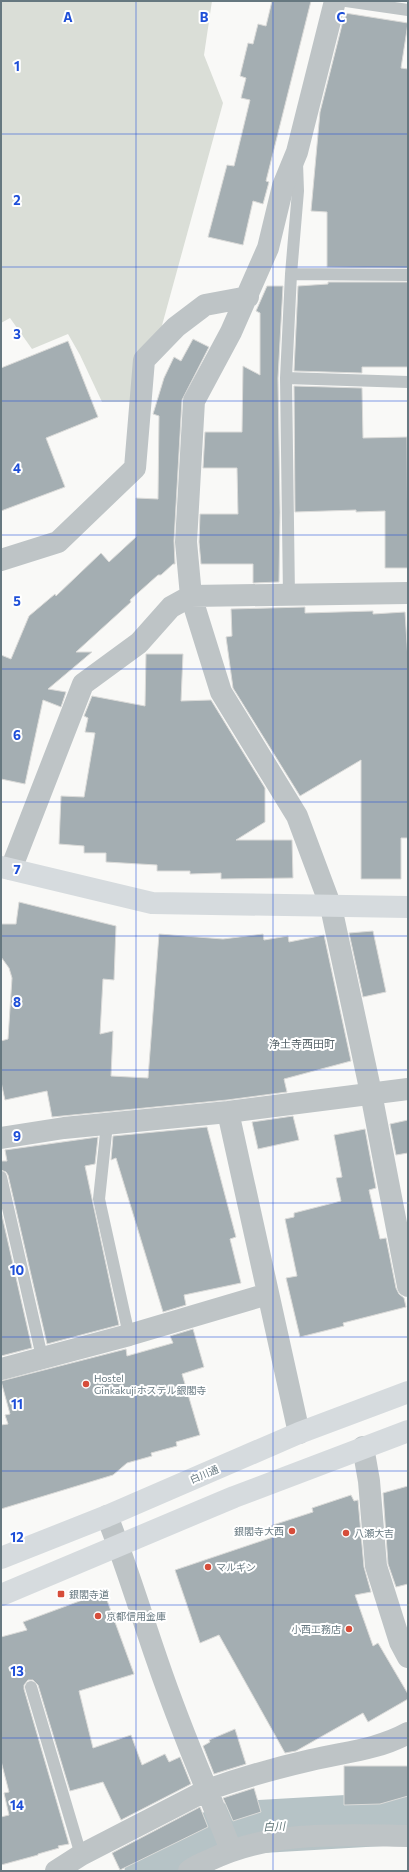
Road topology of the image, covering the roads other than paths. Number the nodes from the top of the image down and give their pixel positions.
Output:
1 (335, 1) edge
2 (346, 1) edge
3 (408, 10) edge
4 (297, 152) junction
5 (291, 274) junction
6 (408, 275) edge
7 (248, 297) junction
8 (286, 378) junction
9 (408, 382) edge
10 (1, 560) edge
11 (408, 593) edge
12 (191, 596) junction
13 (289, 596) junction
14 (6, 868) edge
15 (331, 907) junction
16 (408, 908) edge
17 (408, 1089) edge
18 (371, 1093) junction
19 (228, 1112) junction
20 (107, 1124) junction
21 (1, 1138) edge
22 (1, 1177) edge
23 (408, 1286) edge
24 (268, 1294) junction
25 (129, 1335) junction
26 (42, 1357) junction
27 (1, 1369) edge
28 (408, 1392) edge
29 (408, 1431) edge
30 (299, 1432) junction
31 (363, 1447) junction
32 (107, 1516) junction
33 (119, 1545) junction
34 (1, 1558) edge
35 (1, 1595) edge
36 (408, 1657) edge
37 (31, 1687) dead end
38 (408, 1733) edge
39 (208, 1791) junction
40 (408, 1836) edge
41 (230, 1849) junction
42 (81, 1855) junction
43 (56, 1871) edge
44 (189, 1871) edge

1 - 4 street
2 - 3 lane
4 - 5 lane
4 - 7 street
5 - 6 lane
5 - 8 lane
7 - 10 street
7 - 12 street
8 - 9 lane
8 - 13 lane
11 - 13 street
12 - 13 street
12 - 14 street
12 - 15 street
14 - 15 main road
15 - 16 main road
15 - 18 street
17 - 18 street
18 - 19 street
18 - 23 street
19 - 20 street
19 - 24 street
20 - 21 street
20 - 25 lane
22 - 26 lane
24 - 25 street
24 - 30 street
25 - 26 street
26 - 27 street
28 - 30 main road, 白川通
29 - 31 main road
30 - 32 main road, 白川通
31 - 33 main road
31 - 36 street
32 - 33 street
32 - 34 main road, 白川通
33 - 35 main road
33 - 39 street
37 - 42 lane
38 - 39 street
39 - 41 street
39 - 42 street
40 - 41 street
41 - 44 street
42 - 43 street

